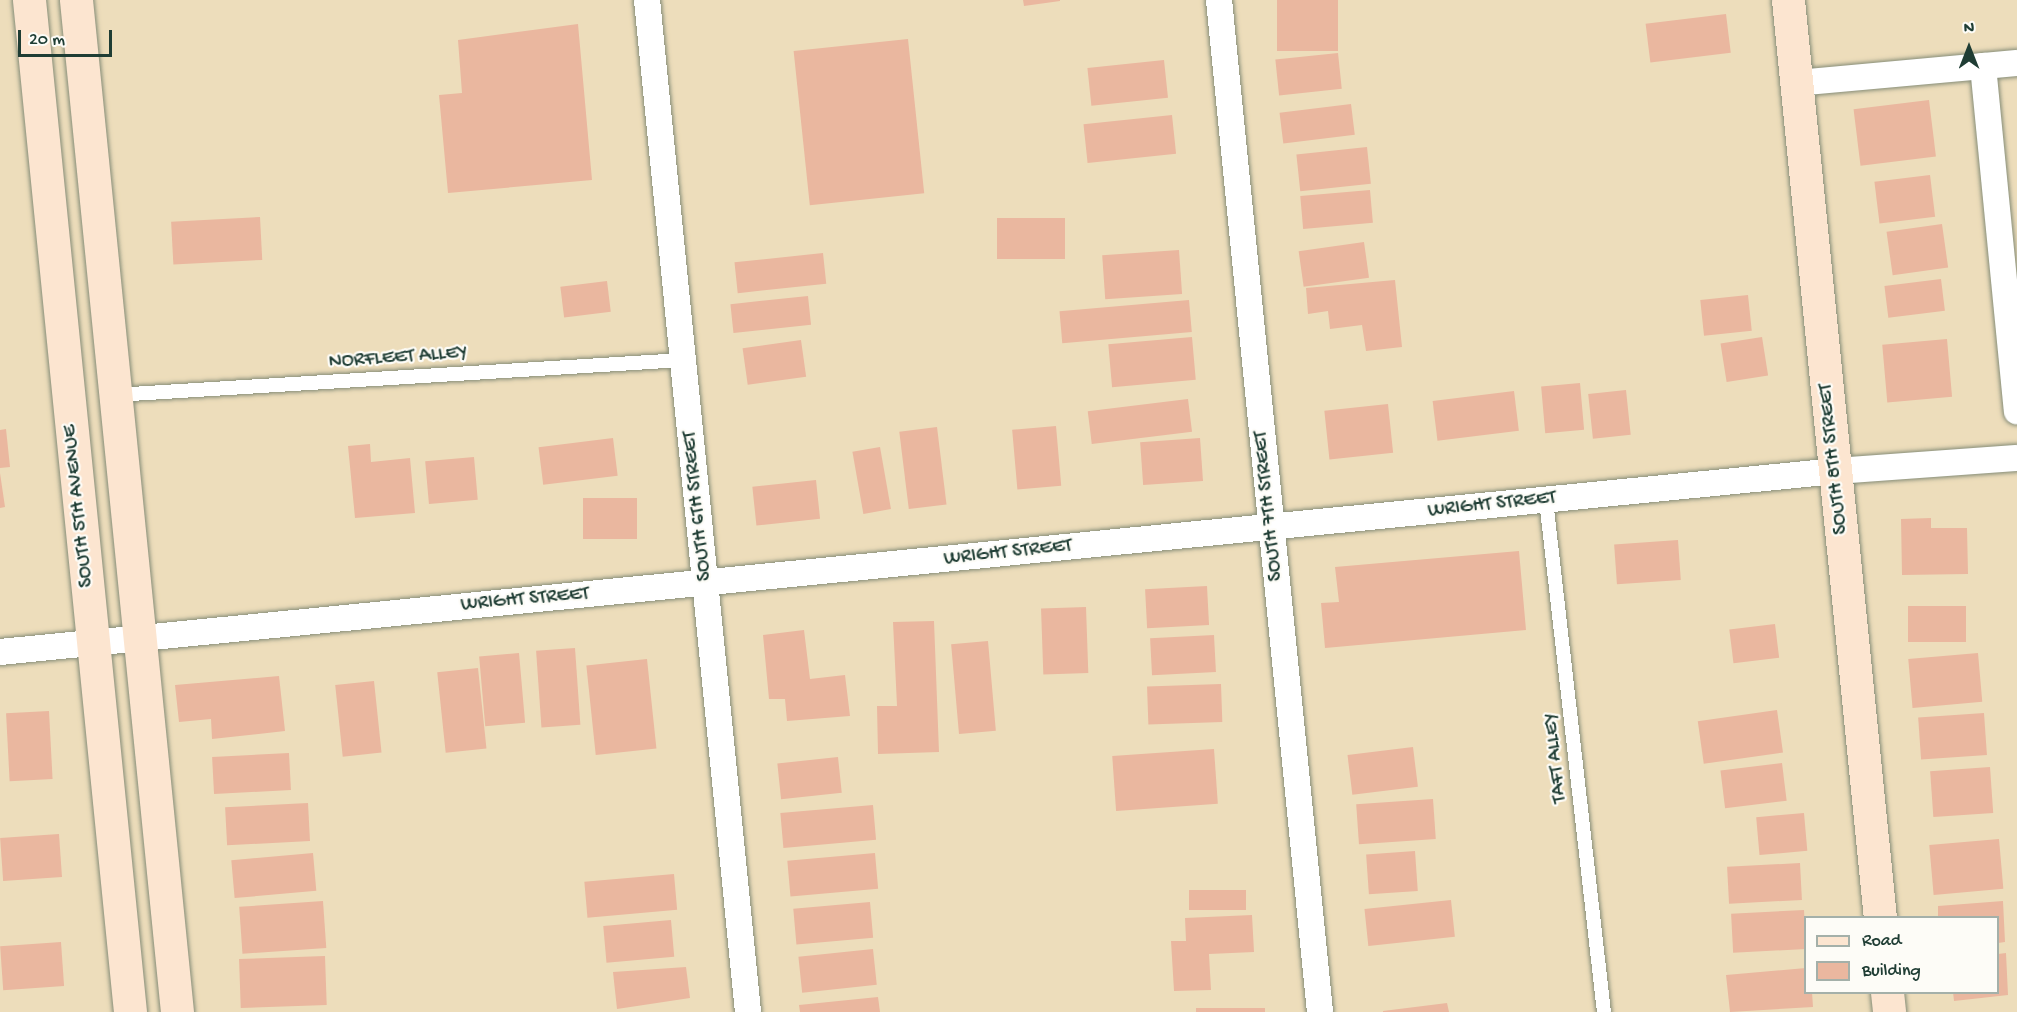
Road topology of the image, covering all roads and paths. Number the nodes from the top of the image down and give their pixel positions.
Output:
1 (29, 0) edge
2 (76, 0) edge
3 (647, 0) edge
4 (1219, 0) edge
5 (1788, 0) edge
6 (2017, 63) edge
7 (1983, 66) junction
8 (1797, 83) junction
9 (683, 360) junction
10 (115, 395) junction
11 (2017, 411) edge
12 (2017, 458) edge
13 (1835, 471) junction
14 (1546, 500) junction
15 (1271, 527) junction
16 (706, 583) junction
17 (140, 636) junction
18 (93, 642) junction
19 (0, 652) edge
20 (1880, 916) edge
21 (1887, 994) edge
22 (130, 1012) edge
23 (177, 1012) edge
24 (748, 1012) edge
25 (1320, 1012) edge
26 (1604, 1012) edge
27 (1889, 1012) edge

1 - 18 street, SOUTH 5TH AVENUE
2 - 10 street
3 - 9 street, SOUTH 6TH STREET
4 - 15 street, SOUTH 7TH STREET
5 - 8 street, SOUTH 8TH STREET
6 - 7 street
7 - 8 street
7 - 11 street
8 - 13 street, SOUTH 8TH STREET
9 - 10 lane, NORFLEET ALLEY
9 - 16 street, SOUTH 6TH STREET
10 - 17 street
12 - 13 street, WRIGHT STREET
13 - 14 street, WRIGHT STREET
13 - 20 street, SOUTH 8TH STREET
14 - 15 street, WRIGHT STREET
14 - 26 lane, TAFT ALLEY
15 - 16 street, WRIGHT STREET
15 - 25 street, SOUTH 7TH STREET
16 - 17 street, WRIGHT STREET
16 - 24 street, SOUTH 6TH STREET
17 - 18 street, WRIGHT STREET
17 - 23 street
18 - 19 street, WRIGHT STREET
18 - 22 street, SOUTH 5TH AVENUE
21 - 27 street

